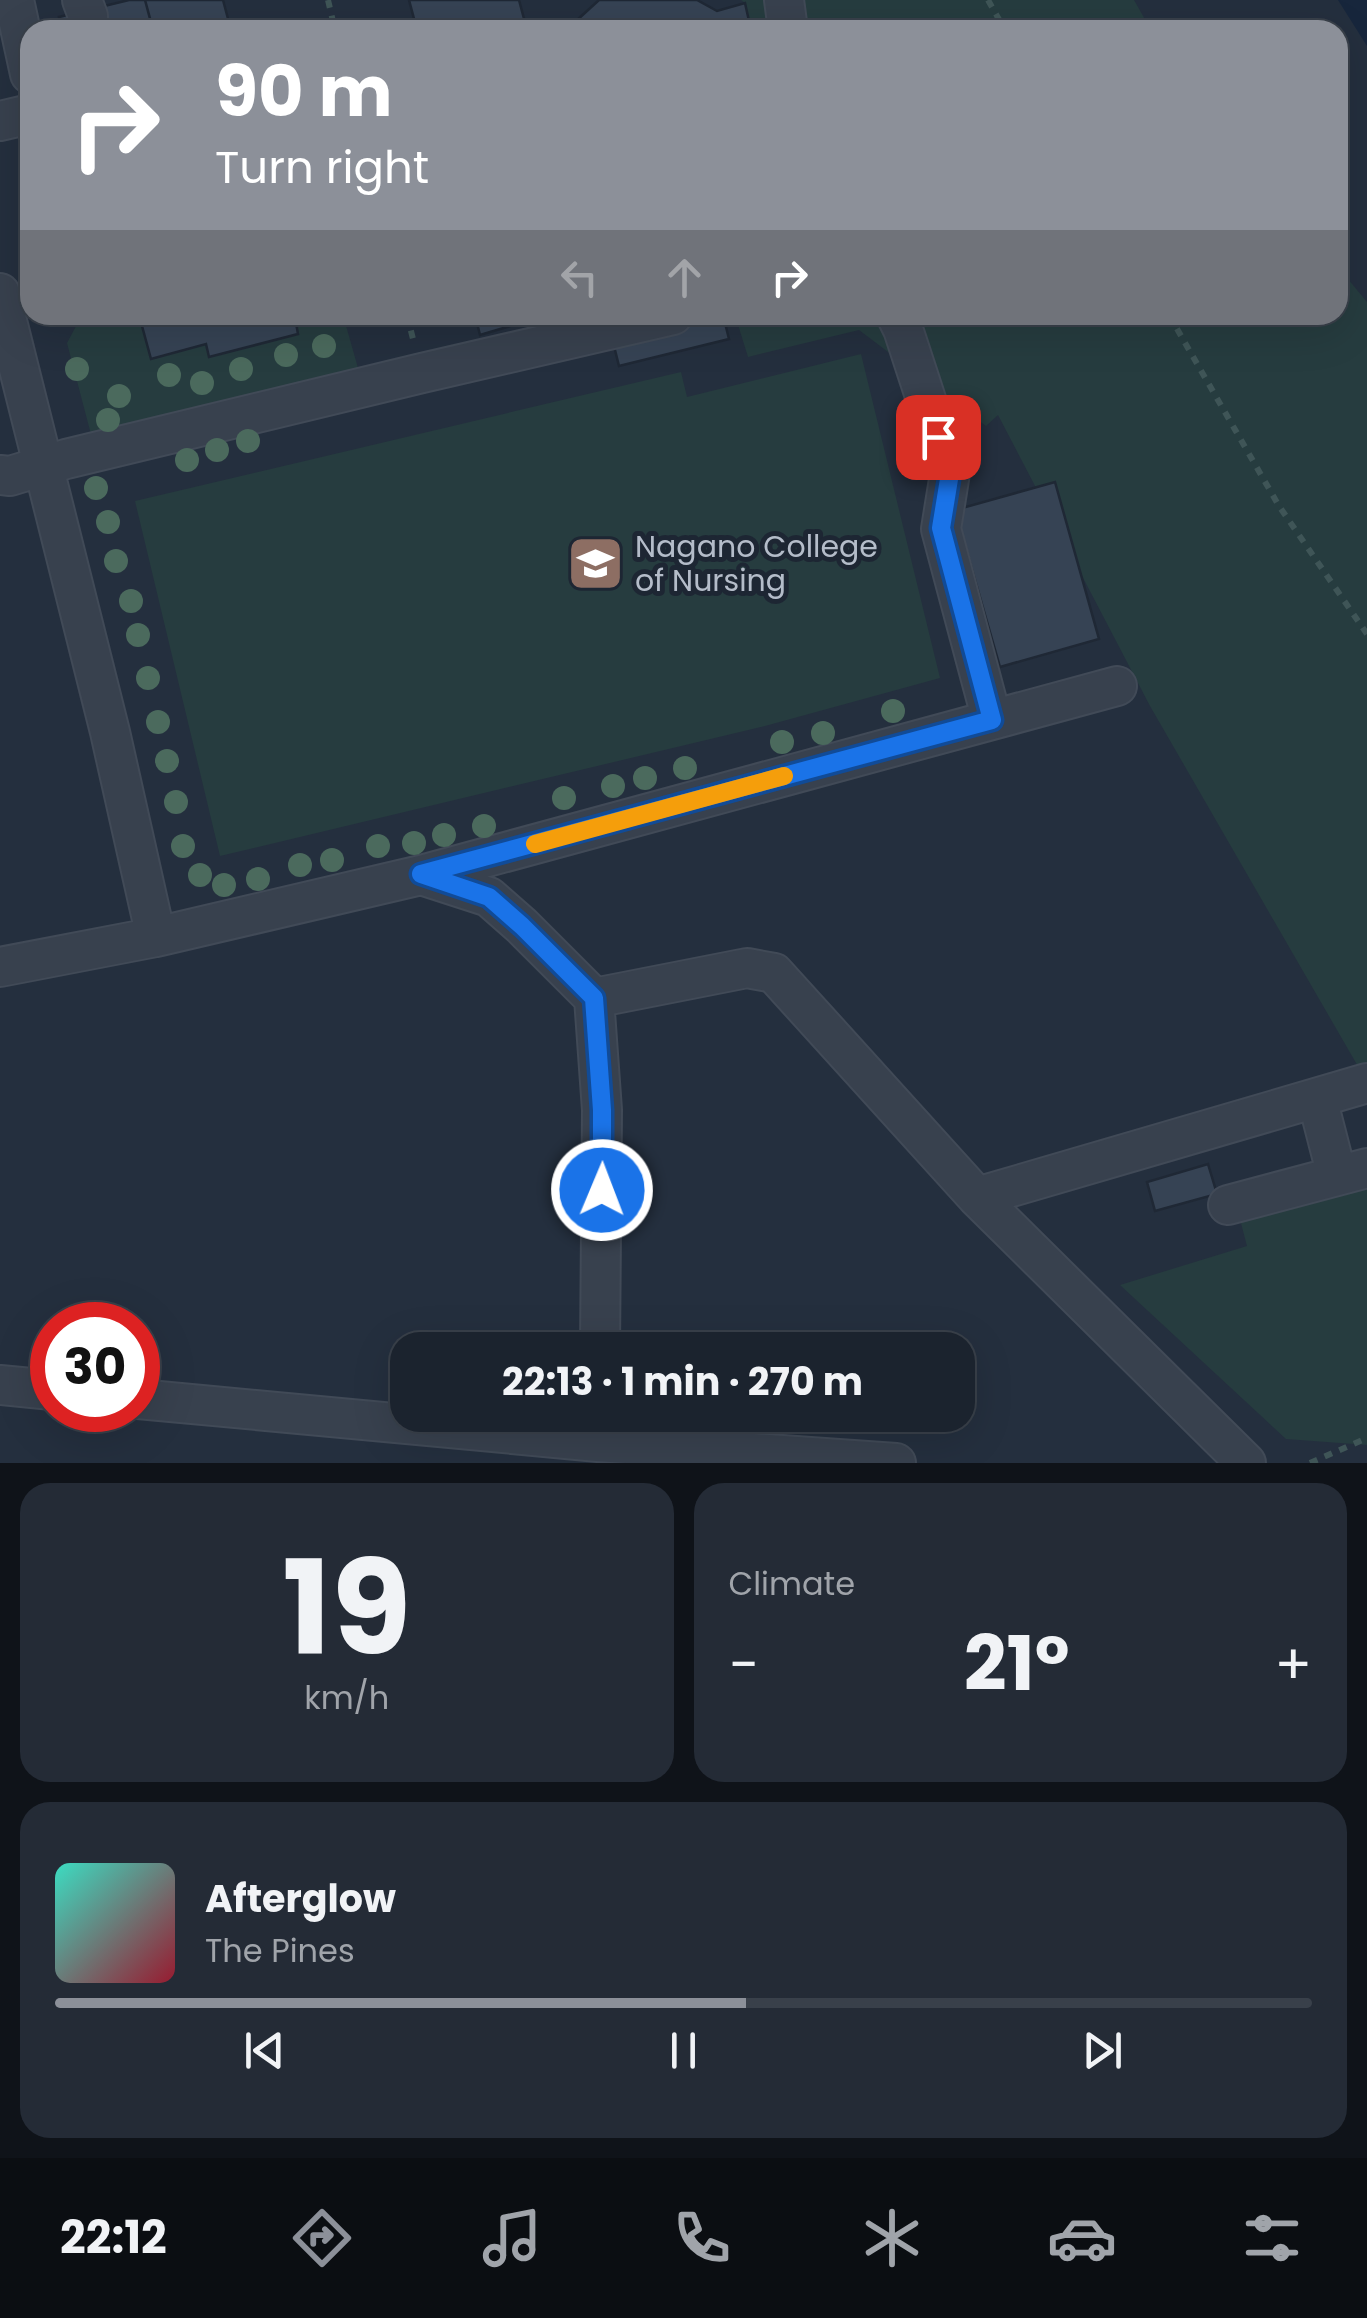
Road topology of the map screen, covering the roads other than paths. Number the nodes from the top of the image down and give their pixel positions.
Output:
1 (14, 0) edge
2 (20, 28) edge
3 (0, 294) edge
4 (630, 325) edge
5 (901, 325) edge
6 (43, 466) junction
7 (0, 475) edge
8 (1117, 686) dead end
9 (992, 720) junction
10 (421, 874) junction
11 (156, 936) junction
12 (0, 967) edge
13 (594, 998) junction
14 (1367, 1083) edge
15 (1317, 1098) junction
16 (1352, 1172) edge
17 (977, 1197) junction
18 (1228, 1205) dead end
19 (600, 1332) edge
20 (0, 1386) edge
21 (30, 1388) edge
22 (160, 1400) edge
23 (603, 1446) edge
24 (879, 1462) edge
25 (1246, 1463) edge

1 - 2 street
3 - 6 street
4 - 6 street
5 - 9 street
6 - 7 street
6 - 11 street
8 - 9 street
9 - 10 street
10 - 11 street
10 - 13 street
11 - 12 street
13 - 17 street
13 - 19 street
14 - 15 street
15 - 16 street
15 - 17 street
16 - 18 street
17 - 25 street
20 - 21 street
22 - 23 street
23 - 24 street

